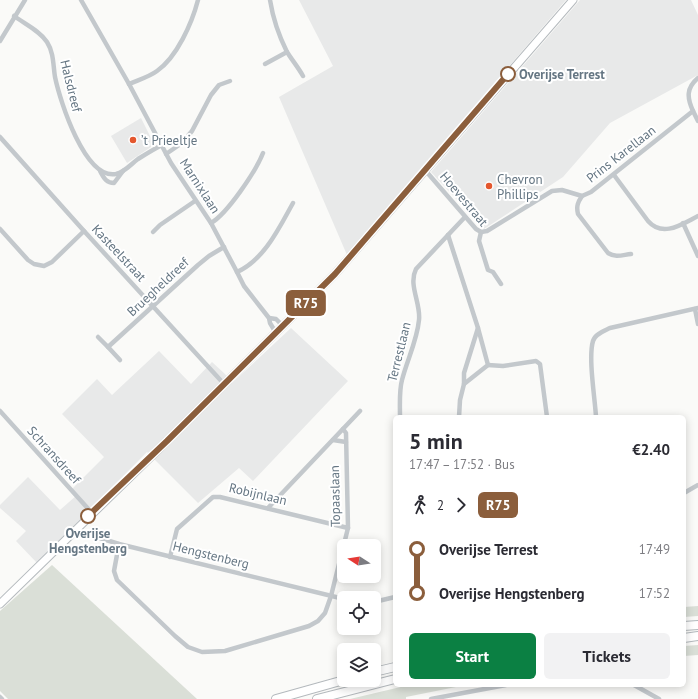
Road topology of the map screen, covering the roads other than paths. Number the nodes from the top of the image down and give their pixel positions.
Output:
1 (25, 0) edge
2 (81, 0) edge
3 (198, 0) edge
4 (270, 0) edge
5 (573, 0) edge
6 (14, 16) junction
7 (0, 41) edge
8 (287, 52) junction
9 (265, 64) dead end
10 (302, 76) dead end
11 (698, 78) edge
12 (230, 81) dead end
13 (129, 84) junction
14 (693, 111) junction
15 (698, 121) edge
16 (0, 137) edge
17 (162, 144) junction
18 (263, 153) dead end
19 (166, 154) junction
20 (99, 170) junction
21 (425, 170) junction
22 (124, 171) junction
23 (614, 175) junction
24 (582, 196) junction
25 (195, 201) junction
26 (293, 203) dead end
27 (698, 216) edge
28 (465, 217) junction
29 (211, 223) junction
30 (683, 224) junction
31 (0, 229) edge
32 (84, 231) junction
33 (153, 232) dead end
34 (481, 232) junction
35 (448, 235) junction
36 (224, 247) junction
37 (631, 254) dead end
38 (698, 256) edge
39 (237, 272) junction
40 (500, 284) dead end
41 (153, 307) junction
42 (696, 309) edge
43 (269, 318) junction
44 (698, 324) edge
45 (283, 326) junction
46 (478, 328) junction
47 (276, 333) junction
48 (98, 337) dead end
49 (108, 347) junction
50 (120, 360) dead end
51 (488, 365) junction
52 (224, 384) junction
53 (464, 384) junction
54 (0, 411) edge
55 (360, 411) dead end
56 (400, 415) edge
57 (458, 415) edge
58 (547, 415) edge
59 (596, 415) edge
60 (344, 429) junction
61 (333, 440) junction
62 (346, 442) junction
63 (698, 485) edge
64 (686, 492) edge
65 (268, 508) junction
66 (92, 513) junction
67 (348, 528) junction
68 (74, 530) junction
69 (119, 544) junction
70 (170, 557) junction
71 (331, 596) junction
72 (337, 597) edge
73 (393, 597) edge
74 (381, 600) edge
75 (0, 604) edge
76 (698, 625) edge
77 (686, 626) edge
78 (698, 636) edge
79 (686, 638) edge
80 (393, 667) edge
81 (381, 670) edge
82 (393, 680) edge
83 (337, 682) edge
84 (495, 687) edge
85 (638, 687) edge
86 (0, 697) edge
87 (2, 699) edge
88 (276, 699) edge
89 (317, 699) edge
90 (431, 699) edge
91 (659, 699) edge

1 - 6 street
2 - 13 street, Marnixlaan
3 - 13 street
4 - 8 street
5 - 21 main road
6 - 7 street
6 - 20 street, Halsdreef
8 - 9 street
8 - 10 street
11 - 14 street
12 - 19 street
13 - 17 street, Marnixlaan
14 - 15 street
14 - 23 street, Prins Karellaan
16 - 32 street, Kasteelstraat
17 - 19 street, Marnixlaan
17 - 22 street, Halsdreef
18 - 29 street
19 - 25 street, Marnixlaan
20 - 22 street
20 - 22 street, Halsdreef
21 - 28 street, Hoevestraat
21 - 45 main road
23 - 24 street, Prins Karellaan
23 - 30 street
24 - 34 street, Prins Karellaan
24 - 37 street
25 - 29 street, Marnixlaan
25 - 33 street
26 - 39 street
27 - 30 street
28 - 34 street, Hoevestraat
28 - 35 street, Terrestlaan
29 - 36 street, Marnixlaan
30 - 38 street
31 - 32 street
32 - 41 street, Kasteelstraat
34 - 40 street, Hoevestraat
35 - 46 street
35 - 56 street, Terrestlaan
36 - 39 street, Marnixlaan
36 - 41 street, Bruegheldreef
39 - 43 street, Marnixlaan
41 - 49 street, Bruegheldreef
41 - 52 street, Kasteelstraat
42 - 44 street
42 - 59 street
43 - 45 street, Marnixlaan
43 - 47 street, Marnixlaan
45 - 47 main road
46 - 51 street
46 - 53 street
47 - 52 main road
48 - 49 street
49 - 50 street
51 - 53 street
51 - 58 street
52 - 66 main road
53 - 57 street
54 - 66 street, Schransdreef
55 - 60 street, Topaaslaan
60 - 61 street, Topaaslaan
60 - 62 street, Topaaslaan
61 - 62 street
61 - 65 street, Topaaslaan
62 - 67 street, Topaaslaan
63 - 64 street
65 - 67 street, Robijnlaan
65 - 70 street, Robijnlaan
66 - 68 main road
67 - 71 street, Topaaslaan
68 - 69 street, Hengstenberg
68 - 75 main road
69 - 70 street, Hengstenberg
69 - 71 street, Topaaslaan
70 - 71 street, Hengstenberg
71 - 72 street, Hengstenberg
73 - 74 street
76 - 77 highway
78 - 79 highway
80 - 81 highway
82 - 89 highway
83 - 88 highway
84 - 90 street
85 - 91 street
86 - 87 street

